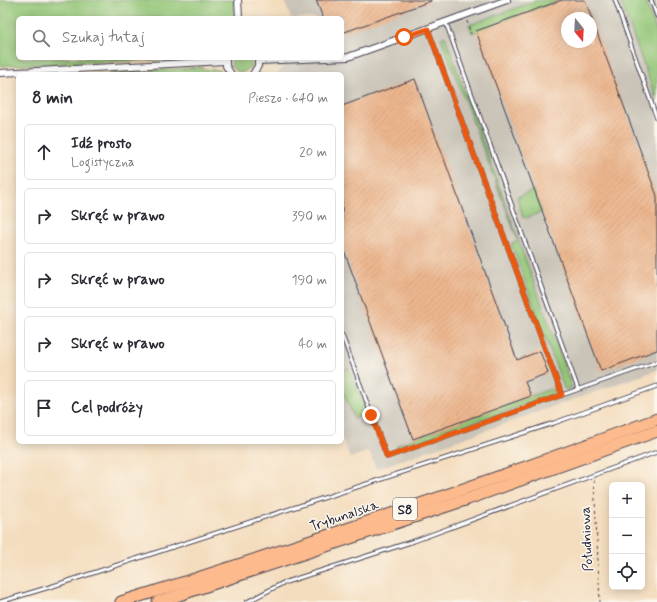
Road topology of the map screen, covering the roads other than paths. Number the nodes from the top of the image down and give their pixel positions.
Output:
1 (238, 0) edge
2 (507, 0) edge
3 (615, 0) edge
4 (651, 0) edge
5 (493, 2) edge
6 (239, 16) edge
7 (657, 16) edge
8 (446, 22) junction
9 (428, 29) junction
10 (344, 57) edge
11 (225, 60) edge
12 (258, 60) edge
13 (81, 72) edge
14 (229, 72) edge
15 (254, 72) edge
16 (0, 73) edge
17 (16, 73) edge
18 (657, 120) edge
19 (344, 340) edge
20 (657, 362) edge
21 (657, 386) edge
22 (578, 389) junction
23 (562, 395) junction
24 (657, 419) edge
25 (657, 431) edge
26 (657, 452) edge
27 (0, 602) edge
28 (121, 602) edge
29 (158, 602) edge
30 (247, 602) edge

1 - 6 street
2 - 5 street
3 - 18 lane
4 - 7 lane
5 - 8 street
8 - 9 street
8 - 22 lane
9 - 10 street
9 - 23 lane
11 - 13 street
11 - 14 street
12 - 15 street
16 - 17 street
19 - 23 lane
20 - 22 lane
21 - 27 lane
22 - 23 lane
24 - 28 highway, Trybunalska / S8
25 - 29 highway, Trybunalska / S8
26 - 30 lane

